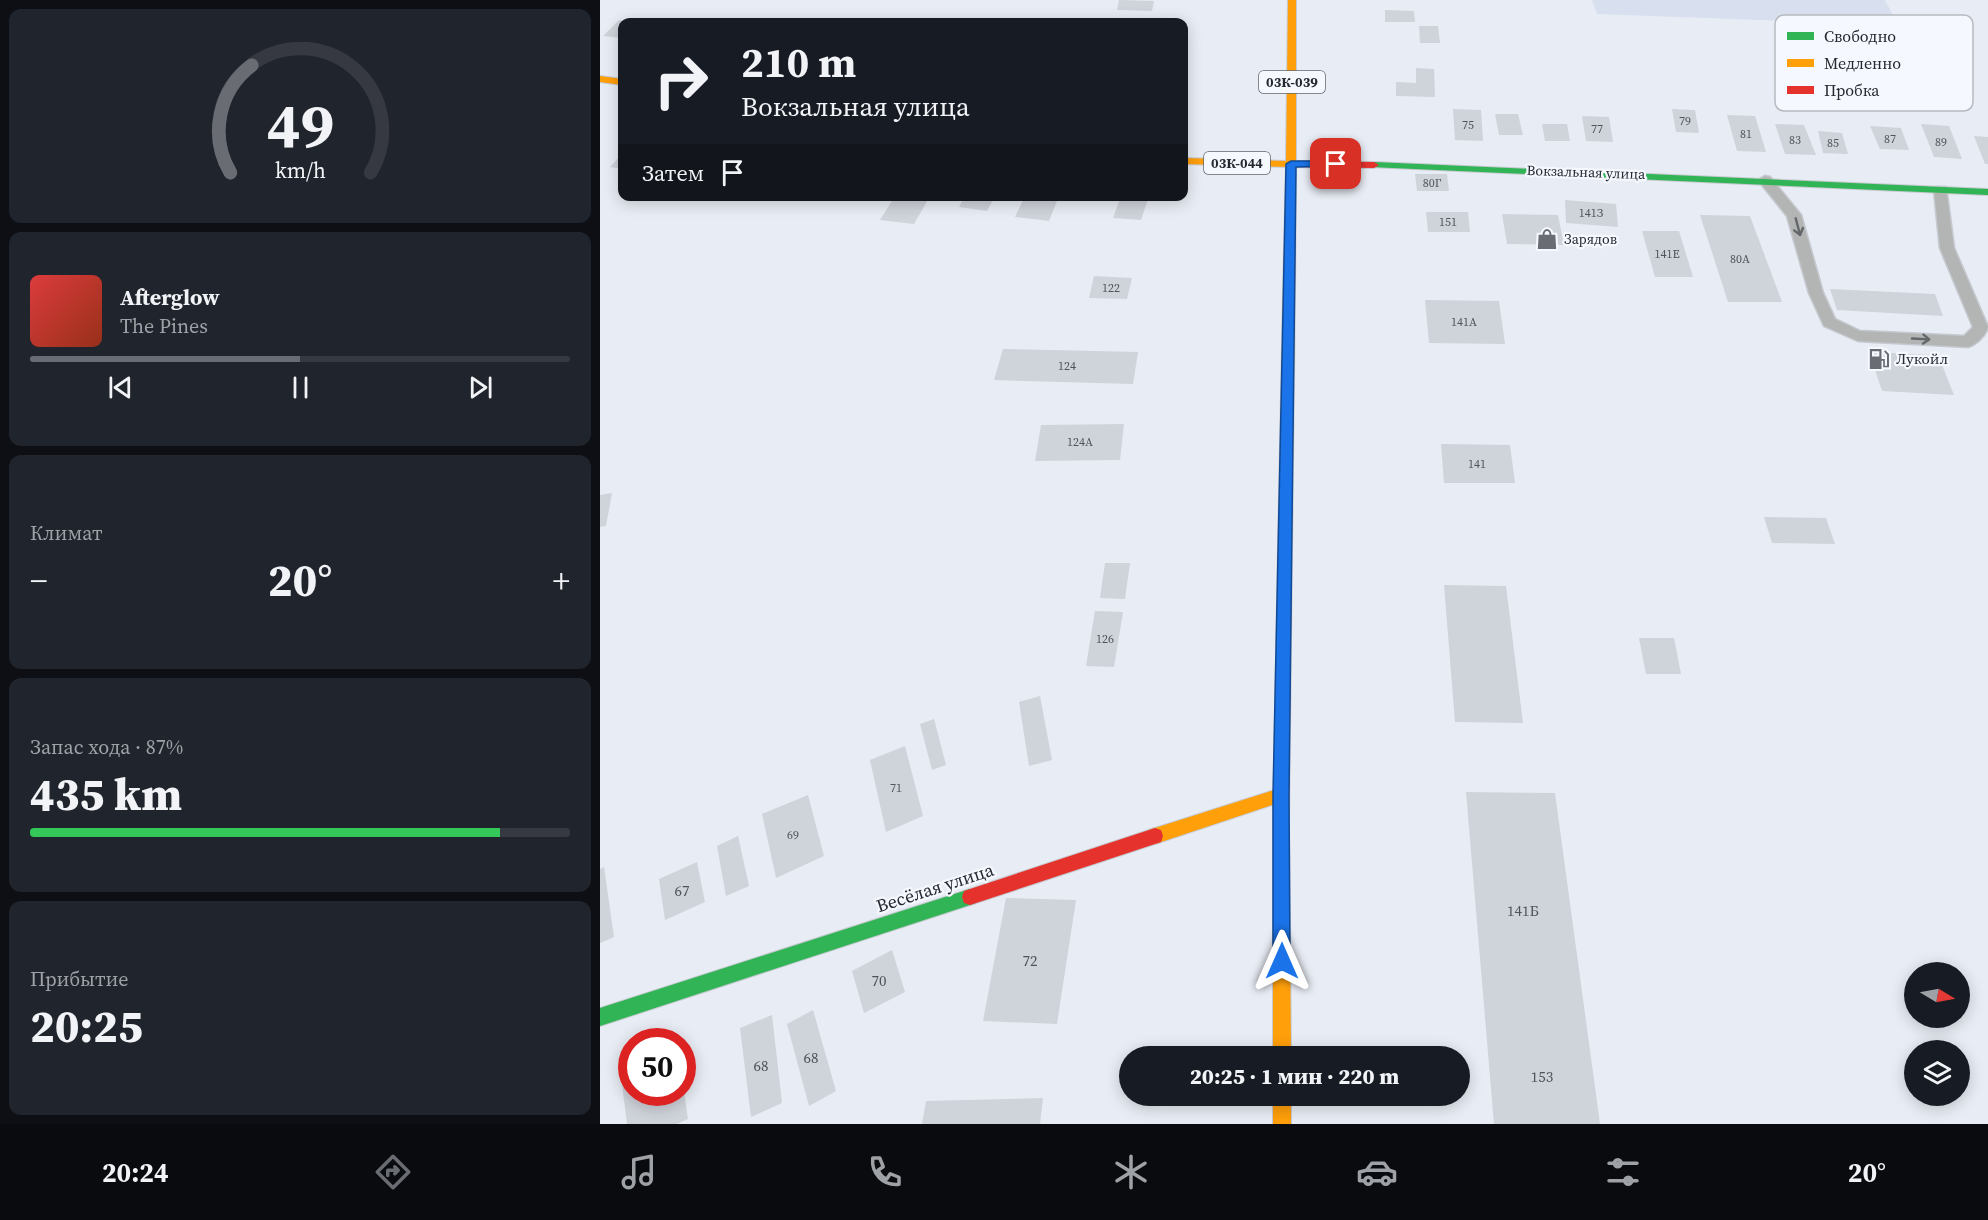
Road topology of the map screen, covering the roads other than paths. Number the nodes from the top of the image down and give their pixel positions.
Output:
1 (1292, 0) edge
2 (600, 79) edge
3 (618, 81) edge
4 (1188, 160) edge
5 (1291, 164) junction
6 (1765, 180) junction
7 (1941, 190) junction
8 (1988, 192) edge
9 (1281, 795) junction
10 (600, 1017) edge
11 (1282, 1046) edge
12 (1282, 1106) edge
13 (1282, 1124) edge

1 - 5 main road, 03К-039
2 - 3 main road
4 - 5 main road, Вокзальная улица / 03К-044
5 - 6 main road, Вокзальная улица
5 - 9 main road, 03К-039
6 - 7 main road, Вокзальная улица
6 -> 7 lane
7 - 8 main road, Вокзальная улица
9 - 10 main road, Весёлая улица
9 - 11 main road, 03К-039
12 - 13 main road

